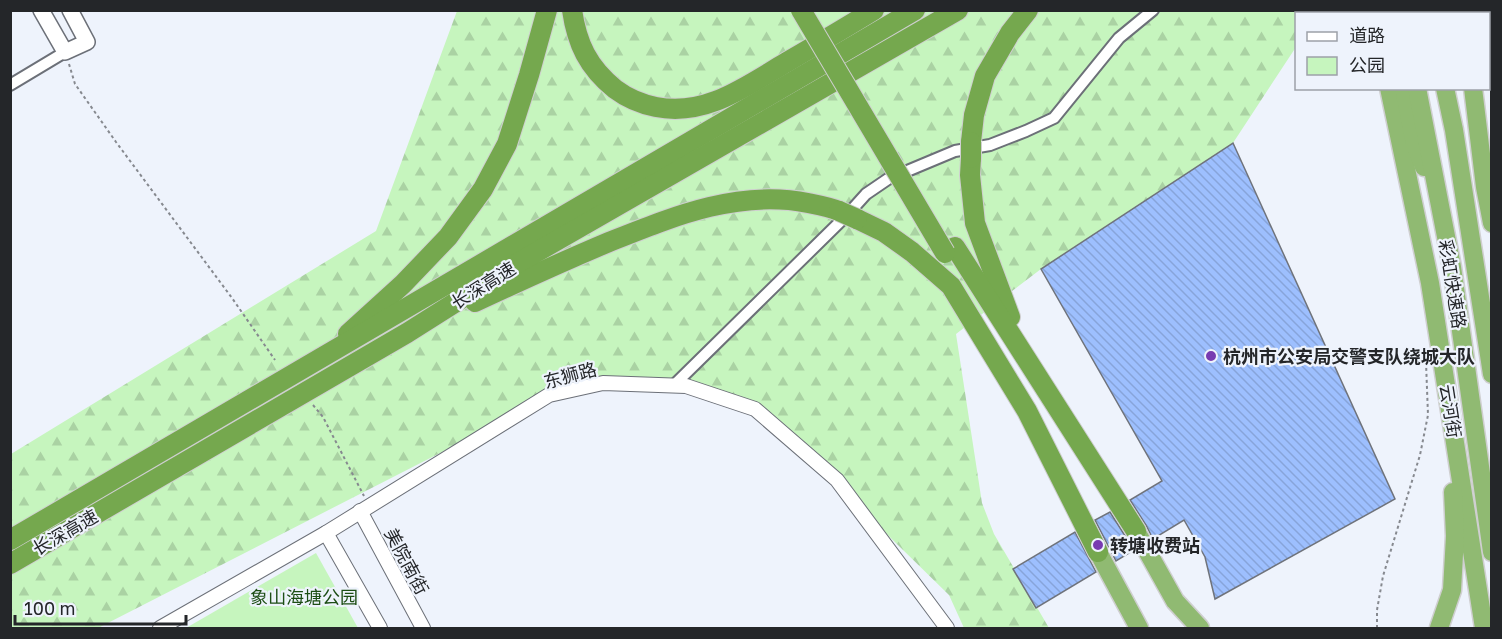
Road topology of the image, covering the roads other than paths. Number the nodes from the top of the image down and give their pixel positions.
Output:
1 (41, 10) edge
2 (70, 10) edge
3 (547, 10) edge
4 (572, 10) edge
5 (801, 10) edge
6 (814, 10) edge
7 (874, 10) edge
8 (915, 10) edge
9 (958, 10) edge
10 (1028, 10) edge
11 (1153, 10) edge
12 (65, 52) junction
13 (10, 85) edge
14 (1389, 90) edge
15 (1404, 90) edge
16 (1418, 90) edge
17 (1473, 90) edge
18 (1446, 91) edge
19 (1440, 207) junction
20 (1491, 224) edge
21 (950, 250) junction
22 (407, 333) junction
23 (320, 360) junction
24 (1027, 361) junction
25 (1491, 374) edge
26 (673, 386) junction
27 (1448, 395) junction
28 (1027, 411) junction
29 (364, 509) junction
30 (1136, 531) joint
31 (326, 533) junction
32 (10, 540) edge
33 (1098, 552) joint
34 (1491, 552) edge
35 (10, 564) edge
36 (1175, 601) junction
37 (160, 628) edge
38 (380, 628) edge
39 (423, 628) edge
40 (947, 628) edge
41 (1139, 628) edge
42 (1188, 628) edge
43 (1200, 628) edge
44 (1439, 628) edge
45 (1484, 628) edge

1 - 12 main road
2 - 12 main road
3 - 23 highway
4 - 7 highway
5 - 21 highway, bridge
6 - 21 highway
8 - 23 highway, 长深高速
9 - 22 highway, 长深高速
10 - 24 highway
11 - 26 street
12 - 13 street
14 - 27 highway, 云河街
15 - 19 highway
16 - 19 highway, 彩虹快速路
17 - 20 highway
18 - 25 highway, 彩虹快速路
19 - 34 highway, 彩虹快速路
21 - 24 highway
21 - 28 highway
22 - 28 highway, bridge
22 - 35 highway, 长深高速
23 - 32 highway, 长深高速
24 - 30 highway
26 - 29 street, 东狮路
26 - 40 street, 东狮路
27 - 44 highway
27 - 45 highway, 云河街
28 - 33 highway
29 - 31 street, 东狮路
29 - 39 street, 美院南街
30 - 36 highway
31 - 37 street, 东狮路
31 - 38 street
33 - 41 highway
36 - 42 highway
36 - 43 highway

